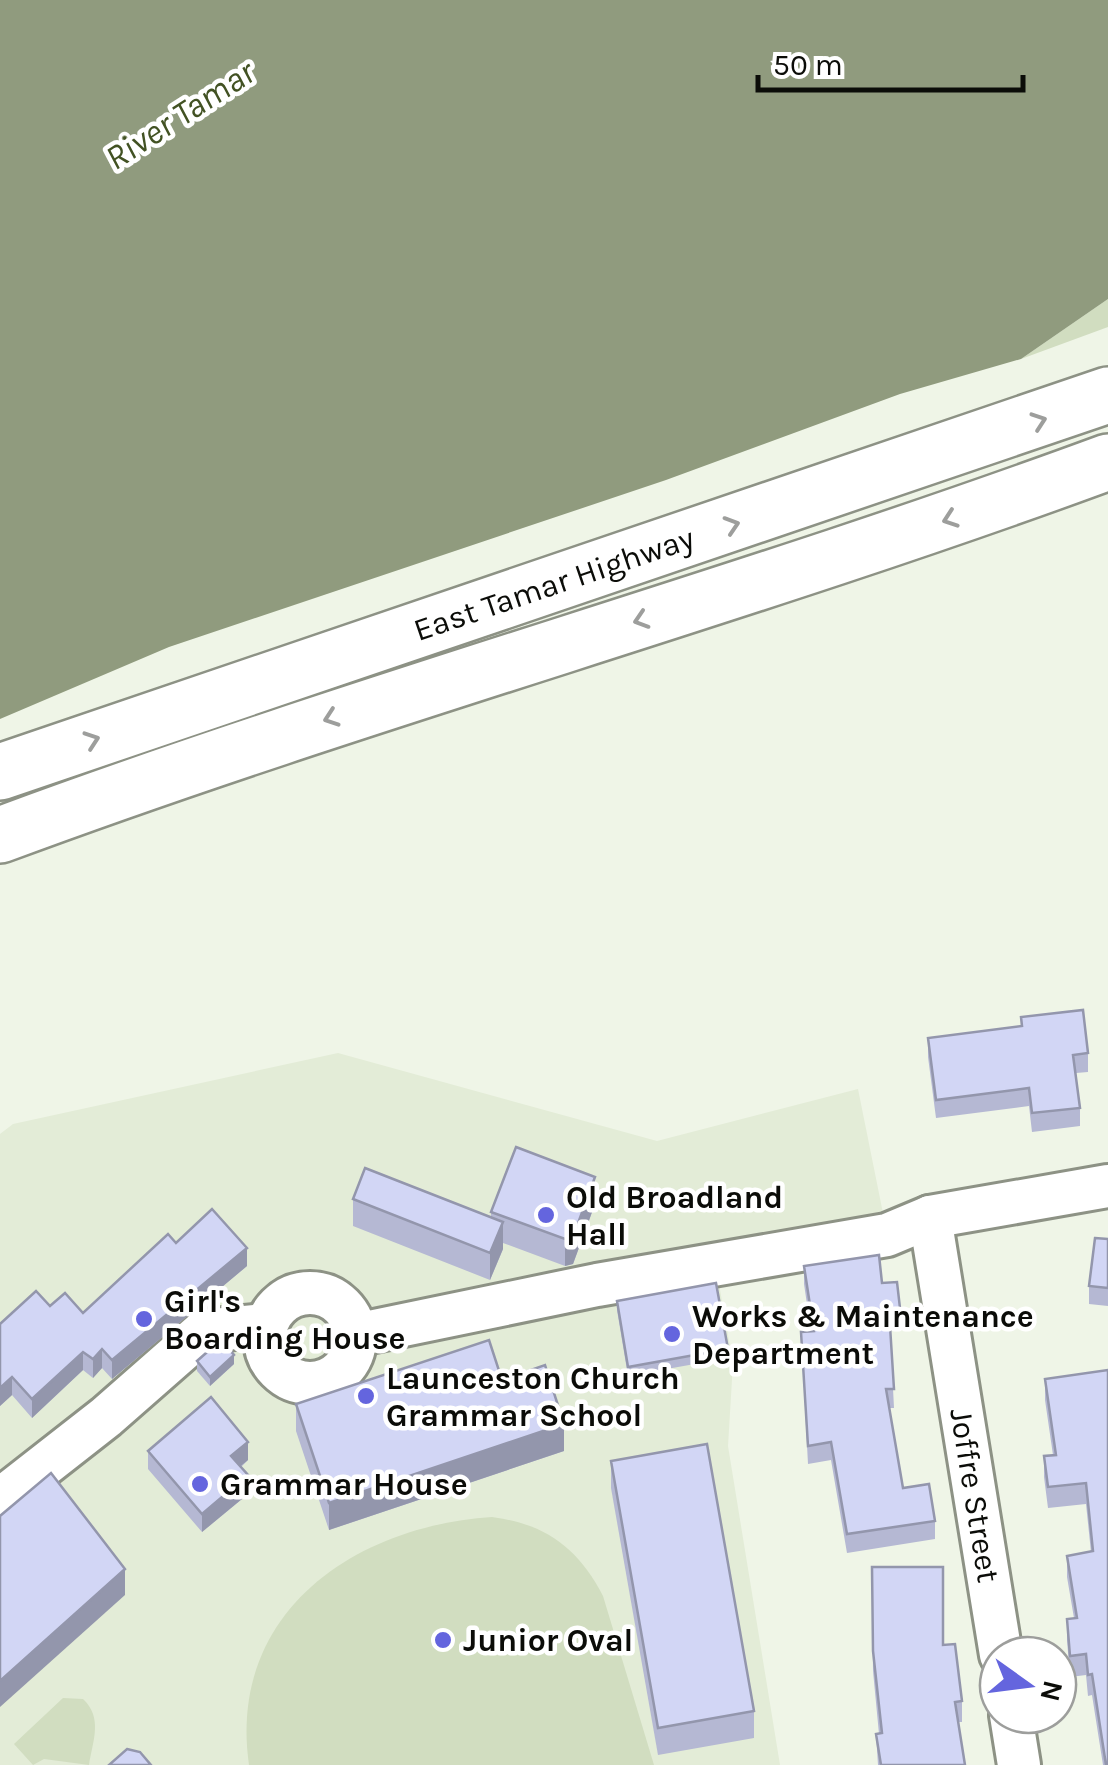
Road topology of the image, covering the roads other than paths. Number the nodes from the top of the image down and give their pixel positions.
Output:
1 (1108, 395) edge
2 (1108, 462) edge
3 (0, 772) edge
4 (0, 835) edge
5 (1108, 1186) edge
6 (930, 1217) junction
7 (266, 1325) junction
8 (355, 1336) junction
9 (0, 1500) edge
10 (998, 1635) edge
11 (1014, 1735) edge
12 (1019, 1765) edge

3 -> 1 highway, East Tamar Highway
2 -> 4 highway, East Tamar Highway
5 - 6 street
6 - 8 street
6 - 10 street, Joffre Street
7 - 8 street
7 - 8 street
7 - 9 street
11 - 12 street

